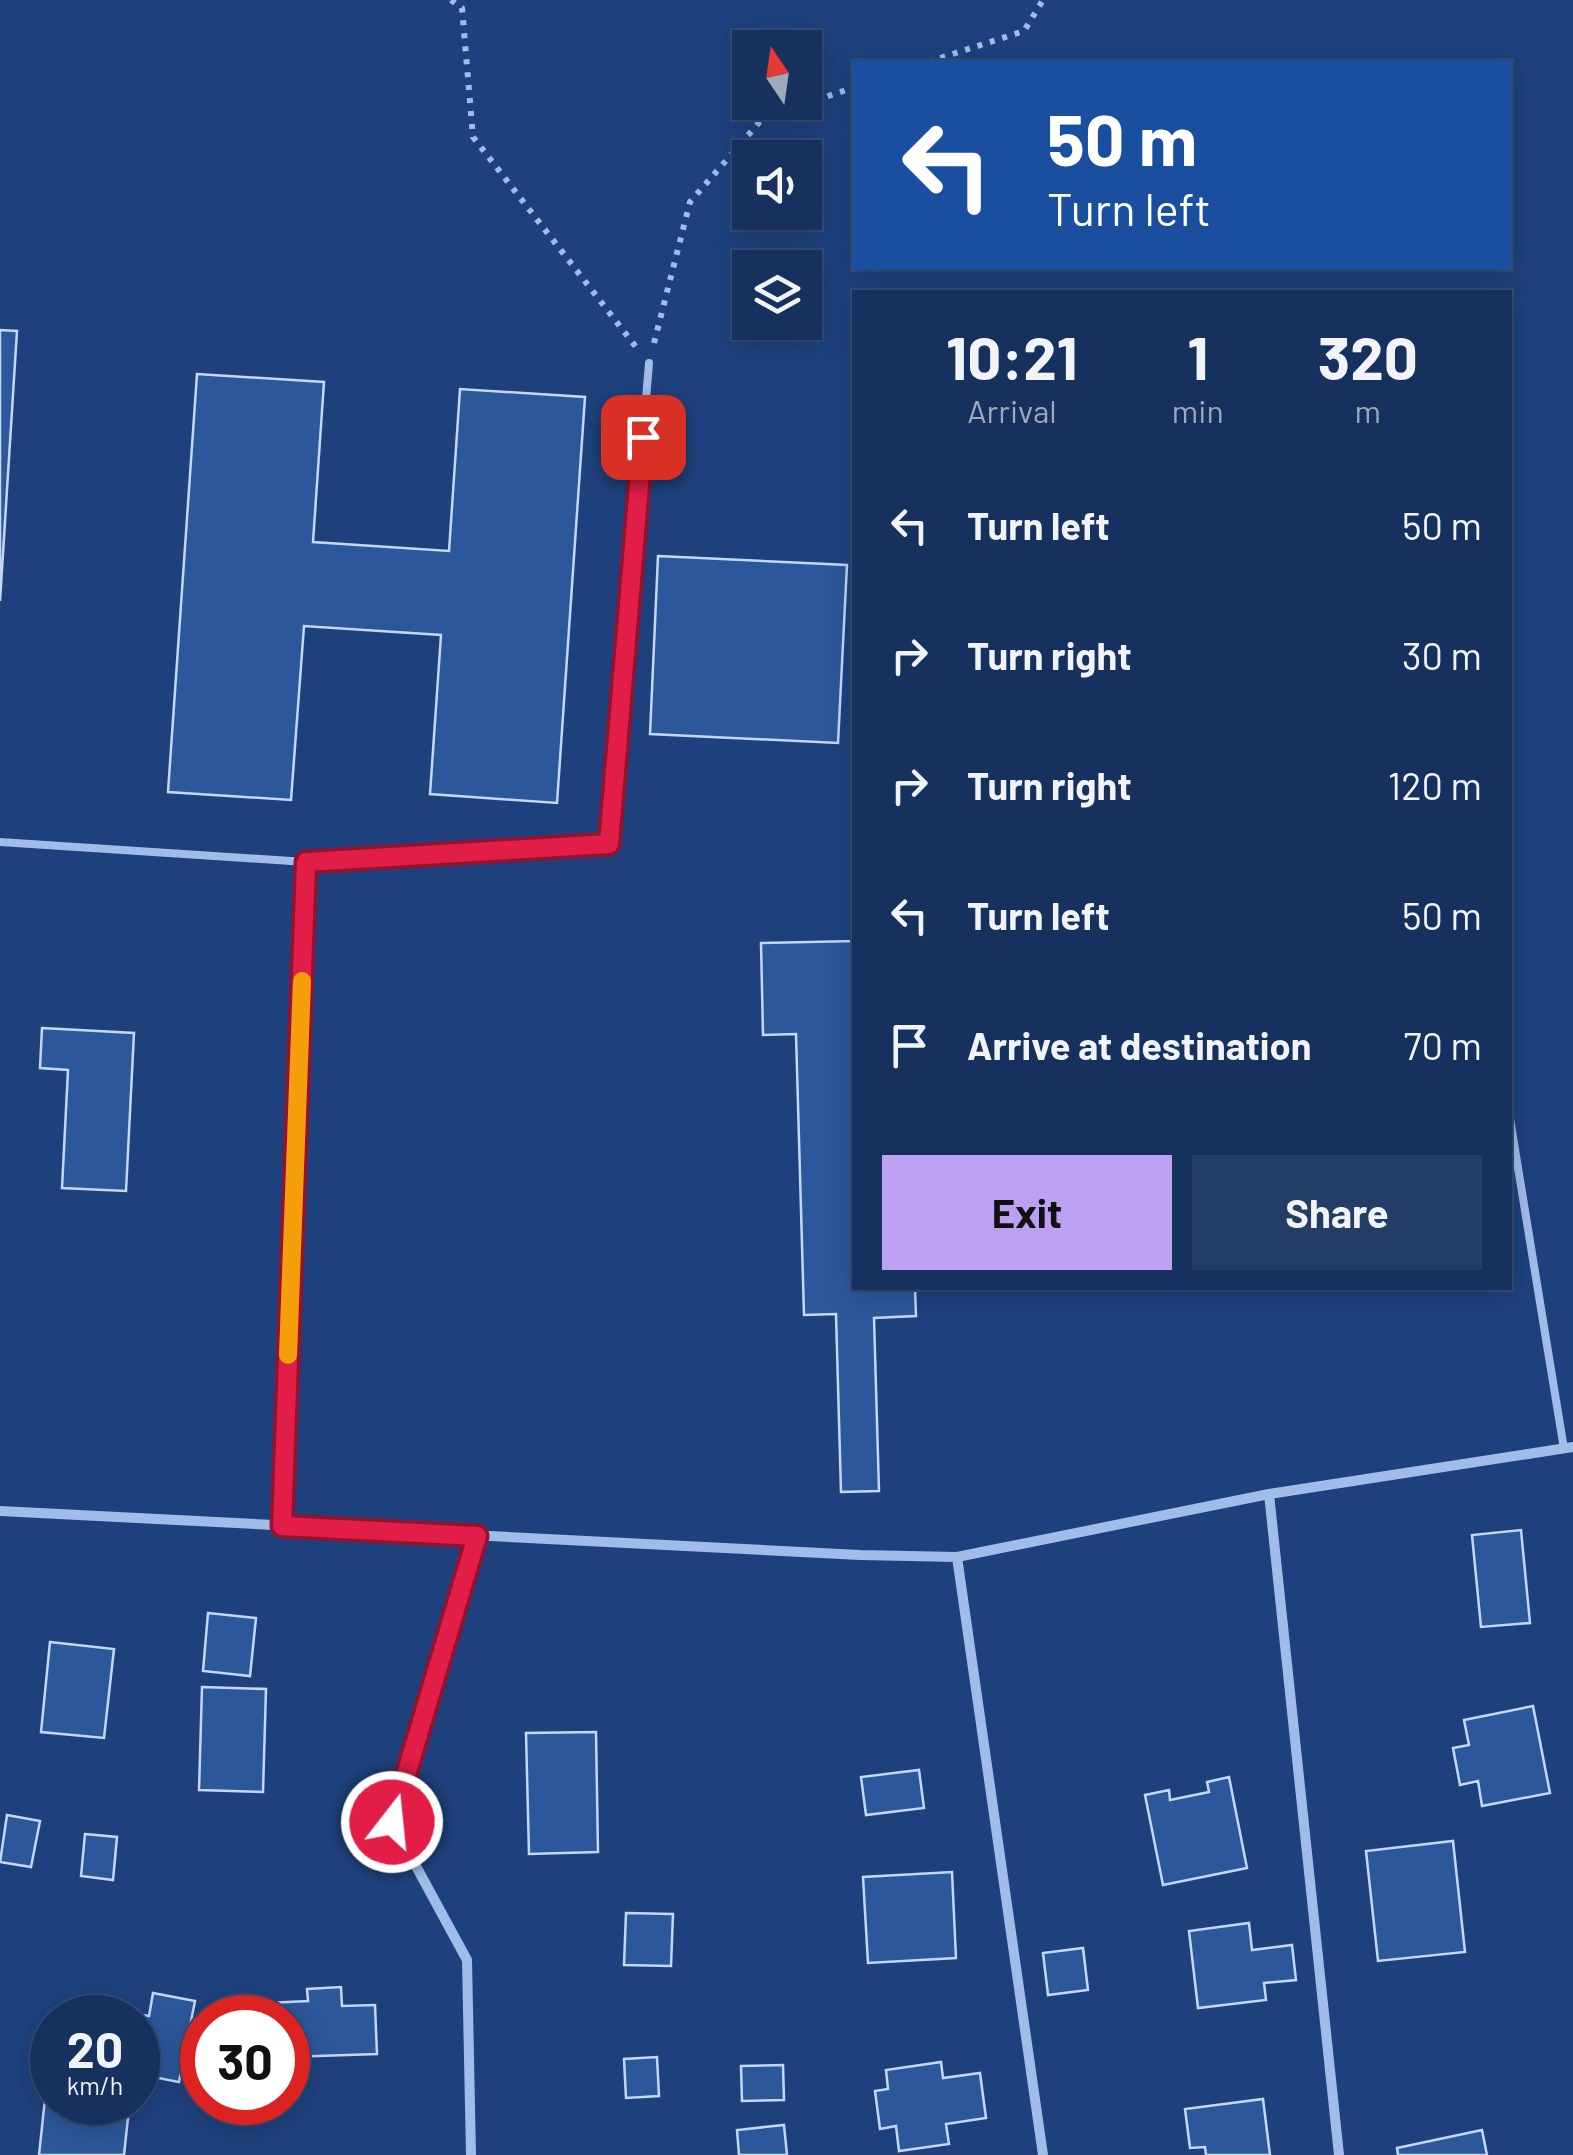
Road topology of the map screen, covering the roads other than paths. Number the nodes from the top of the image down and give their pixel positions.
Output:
1 (649, 364) road end
2 (0, 842) edge
3 (306, 862) junction
4 (1512, 1130) edge
5 (1568, 1448) edge
6 (1269, 1494) junction
7 (0, 1512) edge
8 (282, 1526) junction
9 (477, 1536) junction
10 (957, 1557) junction
11 (472, 2155) edge
12 (1042, 2155) edge
13 (1339, 2155) edge

1 - 3 lane
2 - 3 lane
3 - 8 lane
4 - 5 lane
5 - 6 street
6 - 10 street
6 - 13 street
7 - 8 street
8 - 9 street
9 - 10 street
9 - 11 street
10 - 12 street

